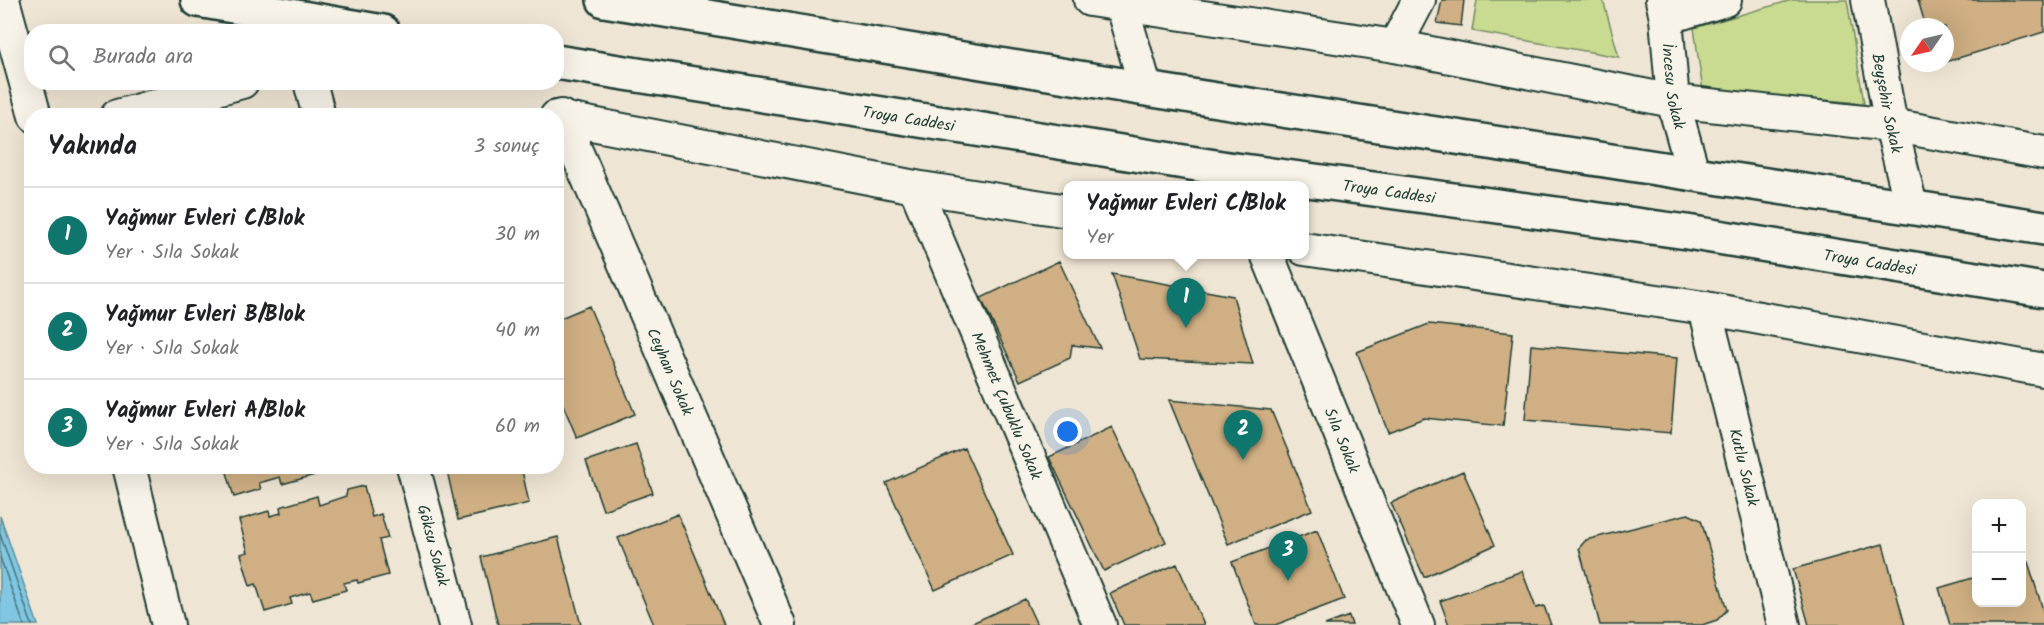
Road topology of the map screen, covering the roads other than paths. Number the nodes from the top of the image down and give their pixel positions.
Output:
1 (3, 0) edge
2 (198, 0) edge
3 (604, 0) edge
4 (1090, 0) edge
5 (1419, 0) edge
6 (1725, 0) edge
7 (1868, 0) edge
8 (1121, 3) edge
9 (1664, 9) edge
10 (337, 24) edge
11 (1395, 46) junction
12 (564, 63) edge
13 (24, 76) edge
14 (1146, 88) junction
15 (28, 90) edge
16 (213, 90) edge
17 (312, 90) edge
18 (1674, 101) junction
19 (33, 108) edge
20 (146, 108) edge
21 (317, 108) edge
22 (564, 117) edge
23 (1891, 125) junction
24 (564, 128) edge
25 (2044, 153) edge
26 (1693, 172) junction
27 (915, 187) junction
28 (1911, 206) junction
29 (1063, 211) edge
30 (2044, 228) edge
31 (1309, 250) edge
32 (1269, 259) edge
33 (2044, 290) edge
34 (1705, 309) junction
35 (2044, 370) edge
36 (131, 474) edge
37 (414, 474) edge
38 (168, 625) edge
39 (455, 625) edge
40 (780, 625) edge
41 (1100, 625) edge
42 (1418, 625) edge
43 (1784, 625) edge

1 - 13 street
2 - 10 main road
3 - 14 main road
4 - 8 street
5 - 11 street
6 - 9 street
7 - 23 street, Beyşehir Sokak
8 - 11 street
8 - 14 street
9 - 18 street, İncesu Sokak
11 - 18 street
12 - 33 main road, Troya Caddesi
14 - 26 main road
15 - 19 street
16 - 20 street
17 - 21 street
18 - 23 street
18 - 26 street, İncesu Sokak
22 - 27 street
23 - 25 street
23 - 28 street, Beyşehir Sokak
24 - 40 street, Ceyhan Sokak
26 - 28 main road
27 - 29 street
27 - 41 street, Mehmet Çubuklu Sokak
28 - 30 main road
31 - 34 street
32 - 42 street, Sıla Sokak
34 - 35 street
34 - 43 street, Kutlu Sokak
36 - 38 street
37 - 39 street, Göksu Sokak

